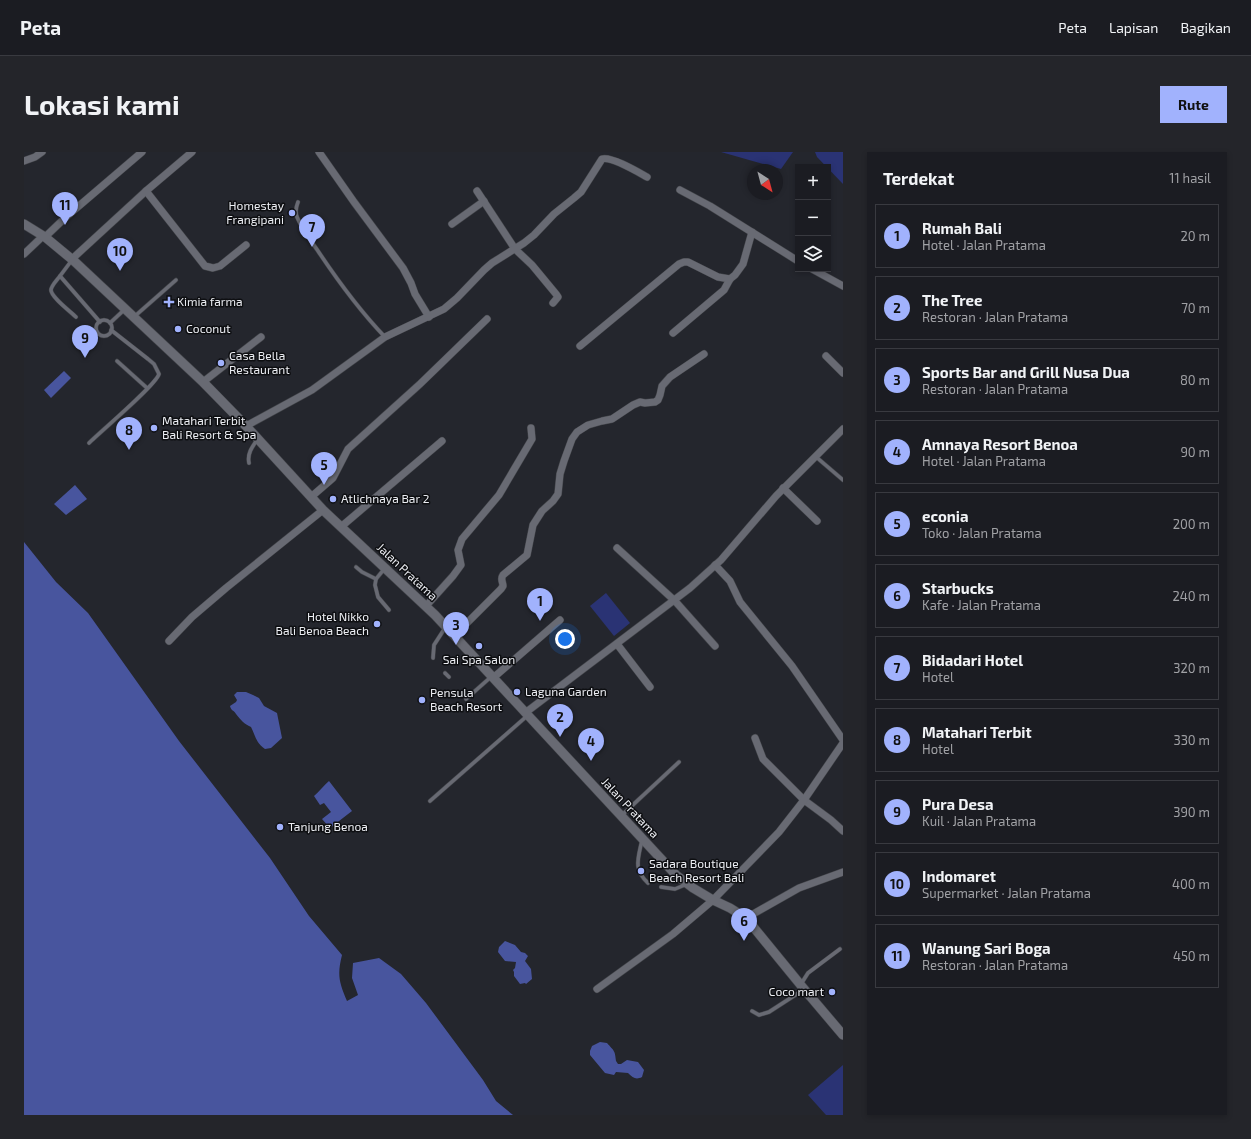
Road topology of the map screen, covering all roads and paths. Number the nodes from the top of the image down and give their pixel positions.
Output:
1 (42, 152) edge
2 (142, 152) edge
3 (192, 152) edge
4 (319, 152) edge
5 (24, 161) edge
6 (647, 177) dead end
7 (680, 190) dead end
8 (146, 191) junction
9 (477, 191) dead end
10 (484, 201) junction
11 (298, 202) dead end
12 (24, 224) edge
13 (452, 224) dead end
14 (752, 232) junction
15 (44, 237) junction
16 (246, 245) dead end
17 (515, 249) junction
18 (24, 254) edge
19 (795, 259) edge
20 (72, 260) junction
21 (817, 272) edge
22 (60, 276) junction
23 (730, 279) junction
24 (176, 280) dead end
25 (843, 286) edge
26 (553, 303) dead end
27 (125, 309) junction
28 (76, 317) dead end
29 (134, 317) junction
30 (429, 317) junction
31 (487, 319) dead end
32 (100, 322) junction
33 (110, 323) junction
34 (111, 330) junction
35 (673, 333) dead end
36 (261, 337) dead end
37 (385, 337) junction
38 (580, 346) dead end
39 (704, 354) dead end
40 (826, 356) dead end
41 (117, 360) dead end
42 (843, 373) edge
43 (203, 382) junction
44 (148, 388) junction
45 (246, 426) junction
46 (531, 428) dead end
47 (843, 429) edge
48 (257, 439) junction
49 (442, 441) dead end
50 (89, 443) dead end
51 (815, 456) junction
52 (249, 463) dead end
53 (843, 480) edge
54 (783, 488) junction
55 (311, 497) junction
56 (323, 510) junction
57 (817, 521) dead end
58 (342, 526) junction
59 (617, 548) dead end
60 (715, 565) junction
61 (356, 567) dead end
62 (386, 568) junction
63 (376, 579) junction
64 (676, 600) junction
65 (426, 606) junction
66 (389, 610) dead end
67 (560, 620) dead end
68 (446, 627) junction
69 (454, 636) junction
70 (169, 641) dead end
71 (617, 644) junction
72 (714, 646) dead end
73 (433, 658) dead end
74 (445, 673) dead end
75 (449, 677) dead end
76 (492, 677) junction
77 (650, 687) dead end
78 (466, 699) dead end
79 (526, 714) junction
80 (756, 738) dead end
81 (843, 740) edge
82 (843, 744) edge
83 (679, 762) dead end
84 (804, 800) junction
85 (430, 801) dead end
86 (621, 816) junction
87 (843, 831) edge
88 (642, 838) junction
89 (843, 872) edge
90 (648, 883) dead end
91 (688, 884) junction
92 (661, 887) dead end
93 (713, 900) junction
94 (746, 918) junction
95 (840, 949) dead end
96 (802, 987) junction
97 (597, 989) dead end
98 (752, 1010) dead end
99 (843, 1035) edge

1 - 5 street
2 - 15 street
3 - 8 street
4 - 30 street
6 - 17 street
7 - 14 street
8 - 16 street
8 - 20 street
9 - 10 street
10 - 13 street
10 - 17 street
11 - 37 lane
12 - 15 street, Jalan Pratama
14 - 19 street
14 - 23 street
15 - 18 street
15 - 20 street, Jalan Pratama
17 - 26 street
17 - 30 street
20 - 22 lane
20 - 27 street, Jalan Pratama
21 - 25 street
22 - 28 lane
22 - 32 lane
23 - 35 street
23 - 38 street
24 - 29 lane
27 - 29 street, Jalan Pratama
27 - 33 lane
29 - 43 street, Jalan Pratama
30 - 37 street
31 - 55 street
32 - 33 lane
32 - 34 lane
33 - 34 lane
34 - 44 lane
36 - 43 street
37 - 45 street
39 - 69 street
40 - 42 street
41 - 44 lane
43 - 45 street, Jalan Pratama
44 - 50 lane
45 - 48 street, Jalan Pratama
46 - 65 street
47 - 51 street
48 - 52 lane
48 - 55 street, Jalan Pratama
49 - 58 street
51 - 53 lane
51 - 54 street
54 - 57 street
54 - 60 street
55 - 56 street, Jalan Pratama
56 - 58 street, Jalan Pratama
56 - 70 street
58 - 62 street, Jalan Pratama
59 - 64 street
60 - 64 street
60 - 81 street
61 - 63 lane
62 - 63 lane
62 - 65 street, Jalan Pratama
63 - 66 lane
64 - 71 street
64 - 72 street
65 - 68 street, Jalan Pratama
67 - 76 street
68 - 69 street, Jalan Pratama
68 - 73 lane
69 - 76 street, Jalan Pratama
71 - 77 street
71 - 79 street
74 - 75 lane
76 - 78 lane
76 - 79 street, Jalan Pratama
79 - 85 lane
79 - 86 street, Jalan Pratama
80 - 84 street
82 - 84 street
83 - 86 lane
84 - 87 street
84 - 93 street
86 - 88 street, Jalan Pratama
88 - 90 lane
88 - 91 street, Jalan Pratama
89 - 94 street
91 - 92 lane
91 - 93 street, Jalan Pratama
93 - 94 street, Jalan Pratama
93 - 97 street
94 - 96 street, Jalan Pratama
95 - 96 lane
96 - 98 lane
96 - 99 street, Jalan Pratama

